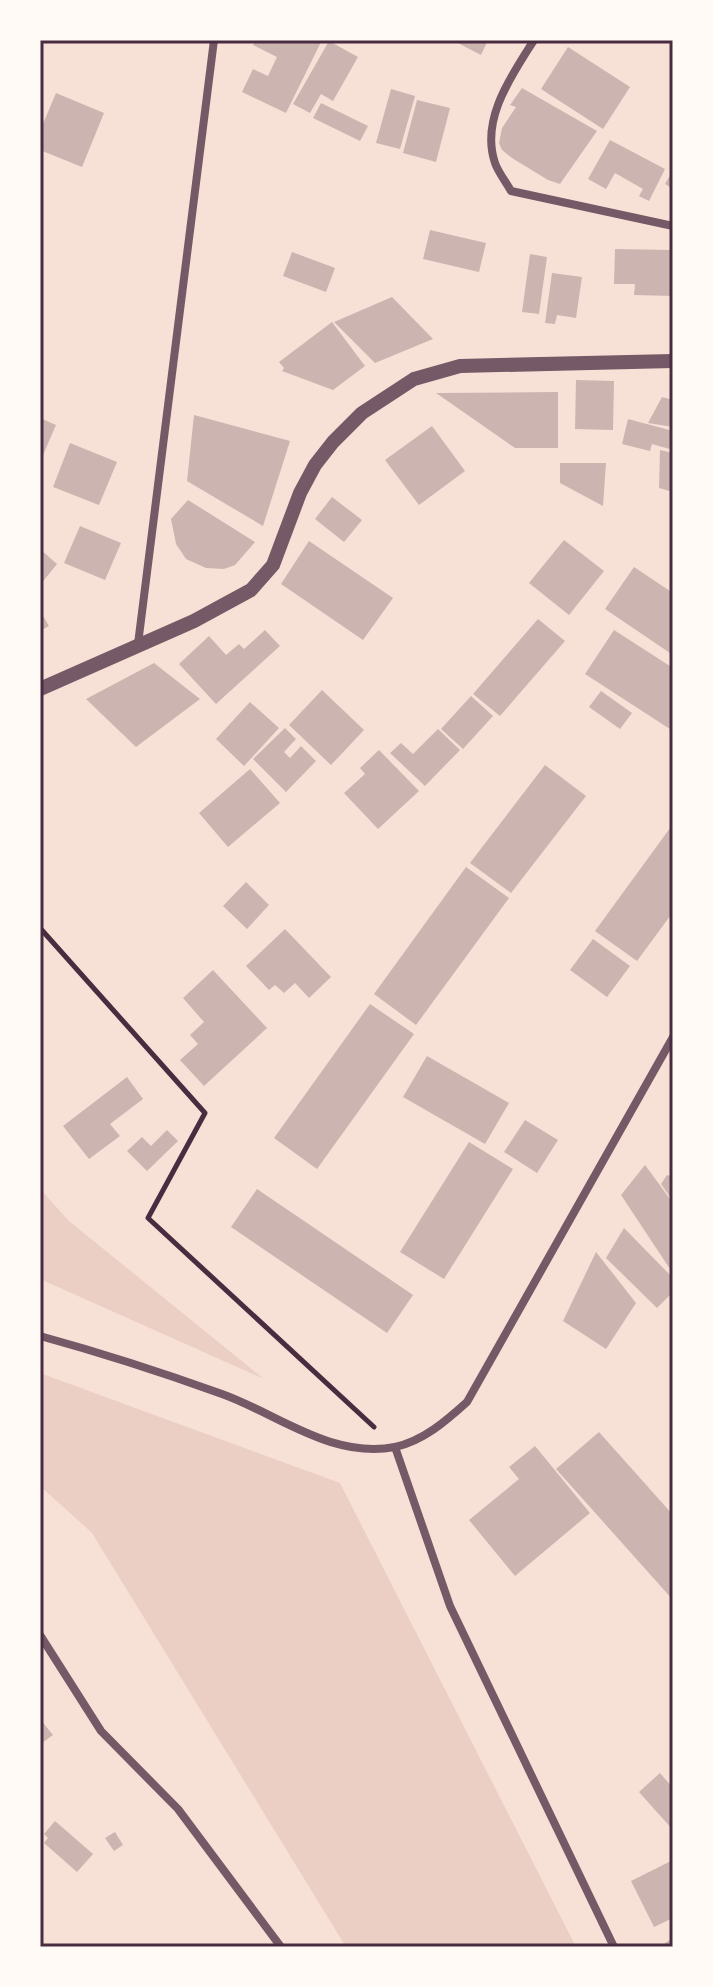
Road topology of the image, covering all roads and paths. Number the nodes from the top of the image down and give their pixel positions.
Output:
1 (214, 40) edge
2 (534, 40) edge
3 (673, 226) edge
4 (673, 361) edge
5 (138, 644) junction
6 (40, 689) edge
7 (40, 928) edge
8 (673, 1037) edge
9 (40, 1336) edge
10 (395, 1447) junction
11 (40, 1635) edge
12 (281, 1947) edge
13 (614, 1947) edge

1 - 5 street
2 - 3 street
4 - 5 street
5 - 6 street
7 - 10 path
8 - 10 street
9 - 10 street
10 - 13 street
11 - 12 street

